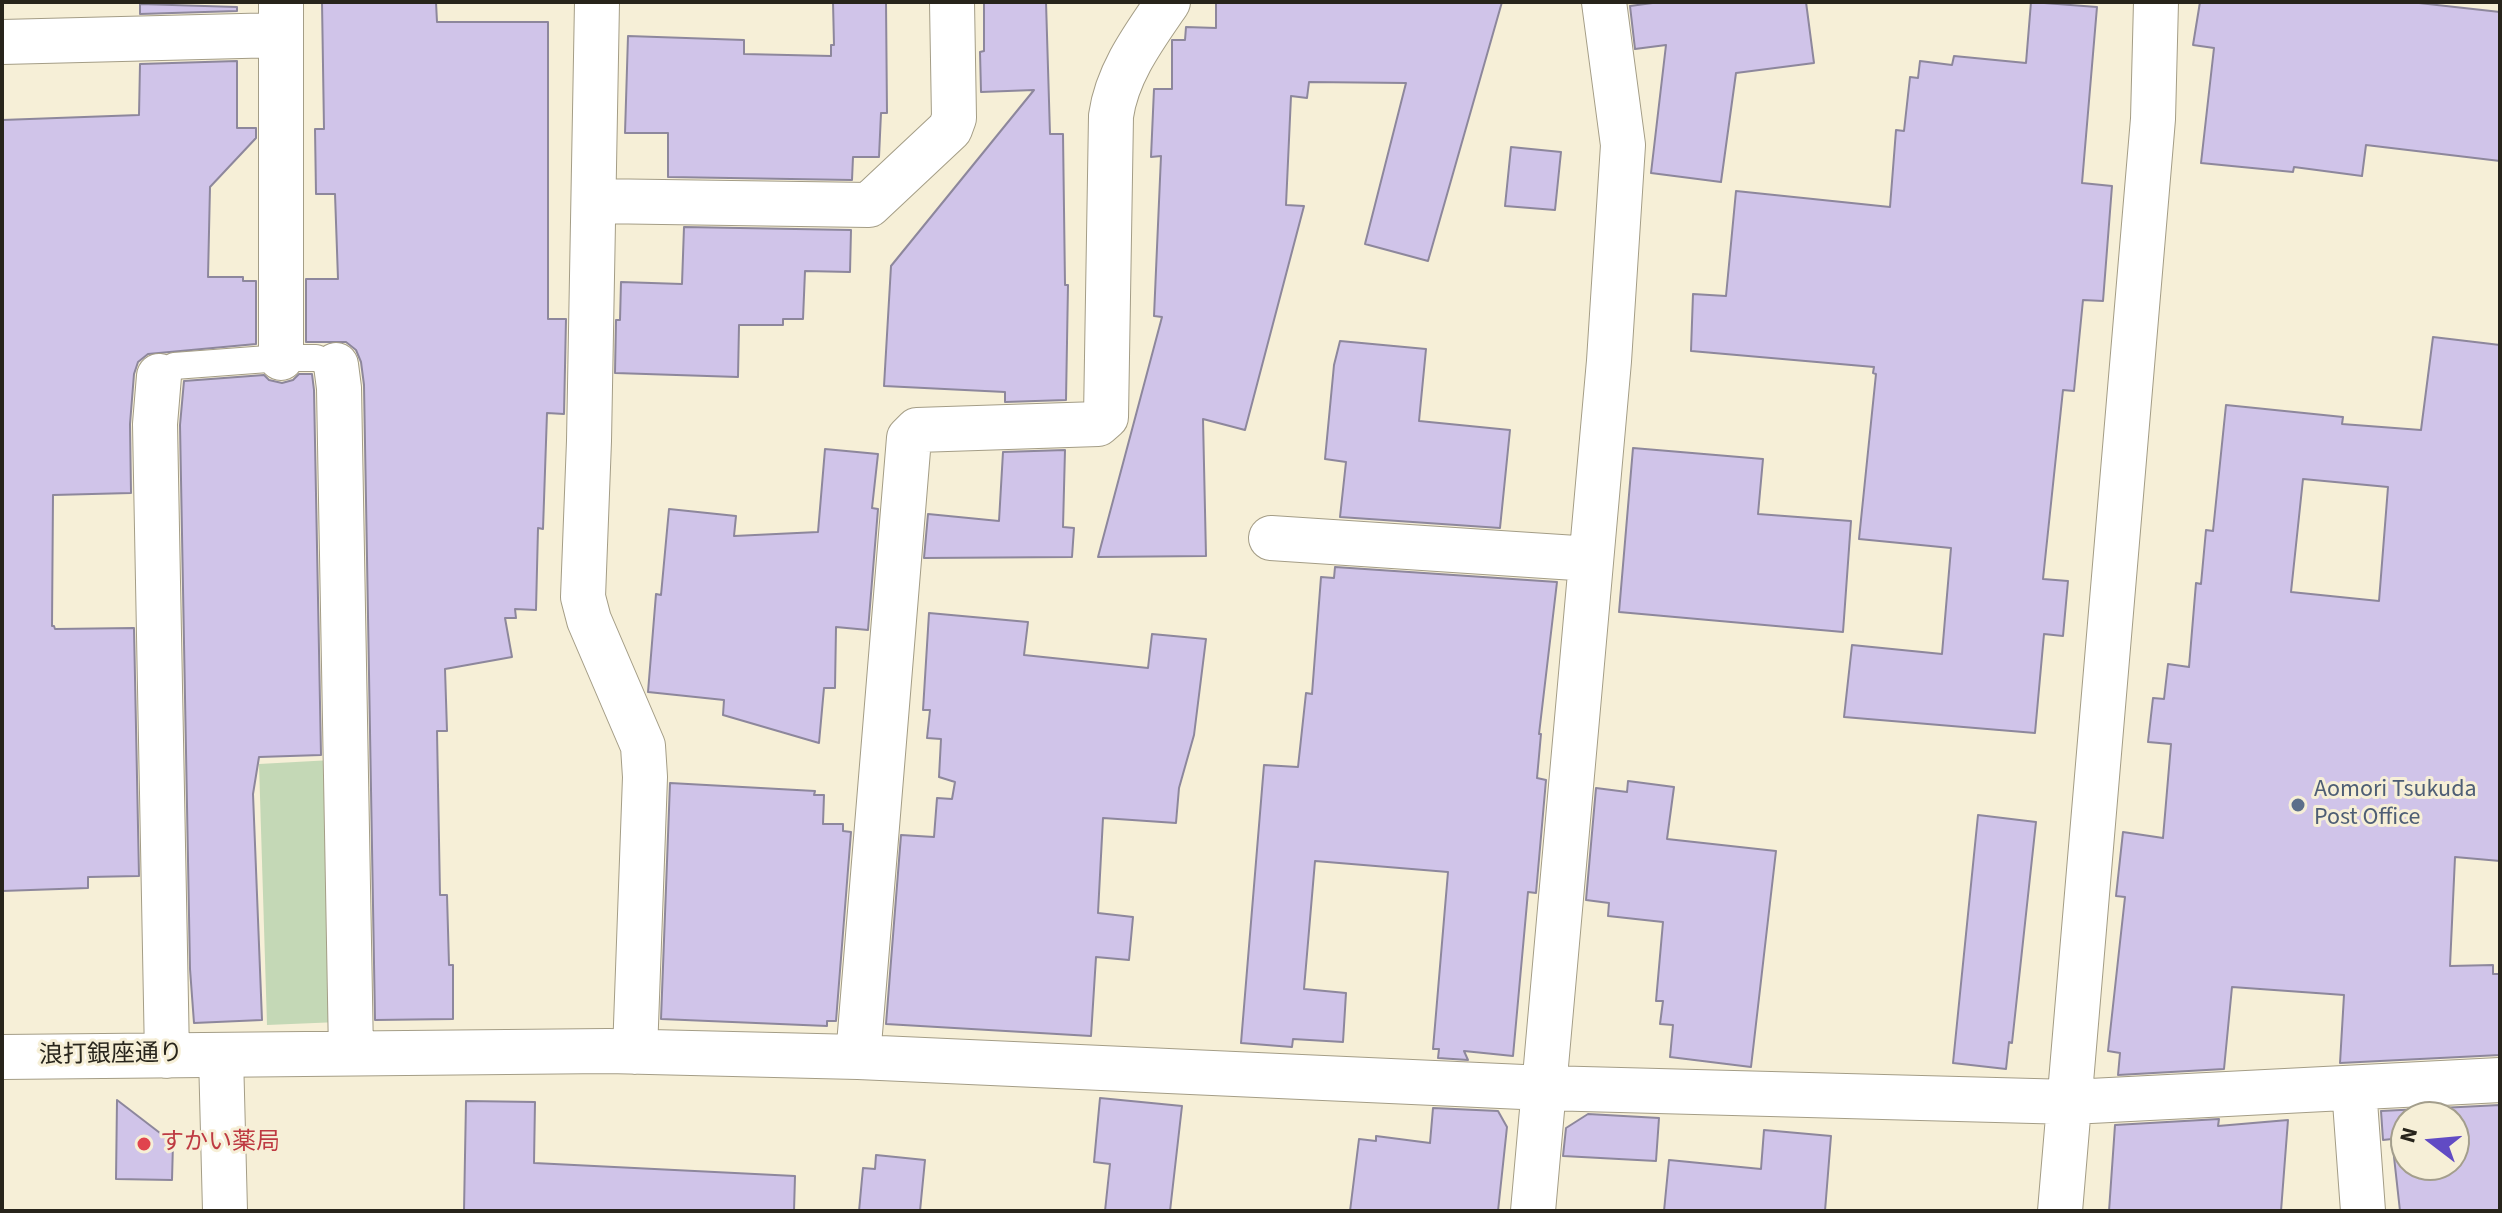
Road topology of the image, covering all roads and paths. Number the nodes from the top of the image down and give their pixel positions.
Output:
1 (597, 2) edge
2 (952, 2) edge
3 (1168, 2) edge
4 (1604, 2) edge
5 (2156, 2) edge
6 (281, 18) edge
7 (2, 42) edge
8 (594, 201) junction
9 (281, 358) junction
10 (336, 365) joint
11 (159, 376) joint
12 (1271, 538) dead end
13 (1591, 559) junction
14 (635, 1052) junction
15 (351, 1053) junction
16 (221, 1055) junction
17 (167, 1056) junction
18 (2, 1057) edge
19 (858, 1057) junction
20 (2500, 1080) edge
21 (1545, 1088) junction
22 (2354, 1088) junction
23 (2071, 1102) junction
24 (225, 1211) edge
25 (1533, 1211) edge
26 (2060, 1211) edge
27 (2363, 1211) edge

1 - 8 street
2 - 8 street
3 - 19 street
4 - 13 street
5 - 23 street
6 - 7 street
6 - 9 street
8 - 14 street
9 - 10 lane
9 - 11 lane
10 - 15 street
11 - 17 street
12 - 13 street
13 - 21 street
14 - 15 street, 浪打銀座通り
14 - 19 street, 浪打銀座通り
15 - 16 street, 浪打銀座通り
16 - 17 street, 浪打銀座通り
16 - 24 street
17 - 18 street, 浪打銀座通り
19 - 21 street, 浪打銀座通り
20 - 22 street, 浪打銀座通り
21 - 23 street, 浪打銀座通り
21 - 25 street
22 - 23 street, 浪打銀座通り
22 - 27 street
23 - 26 street

